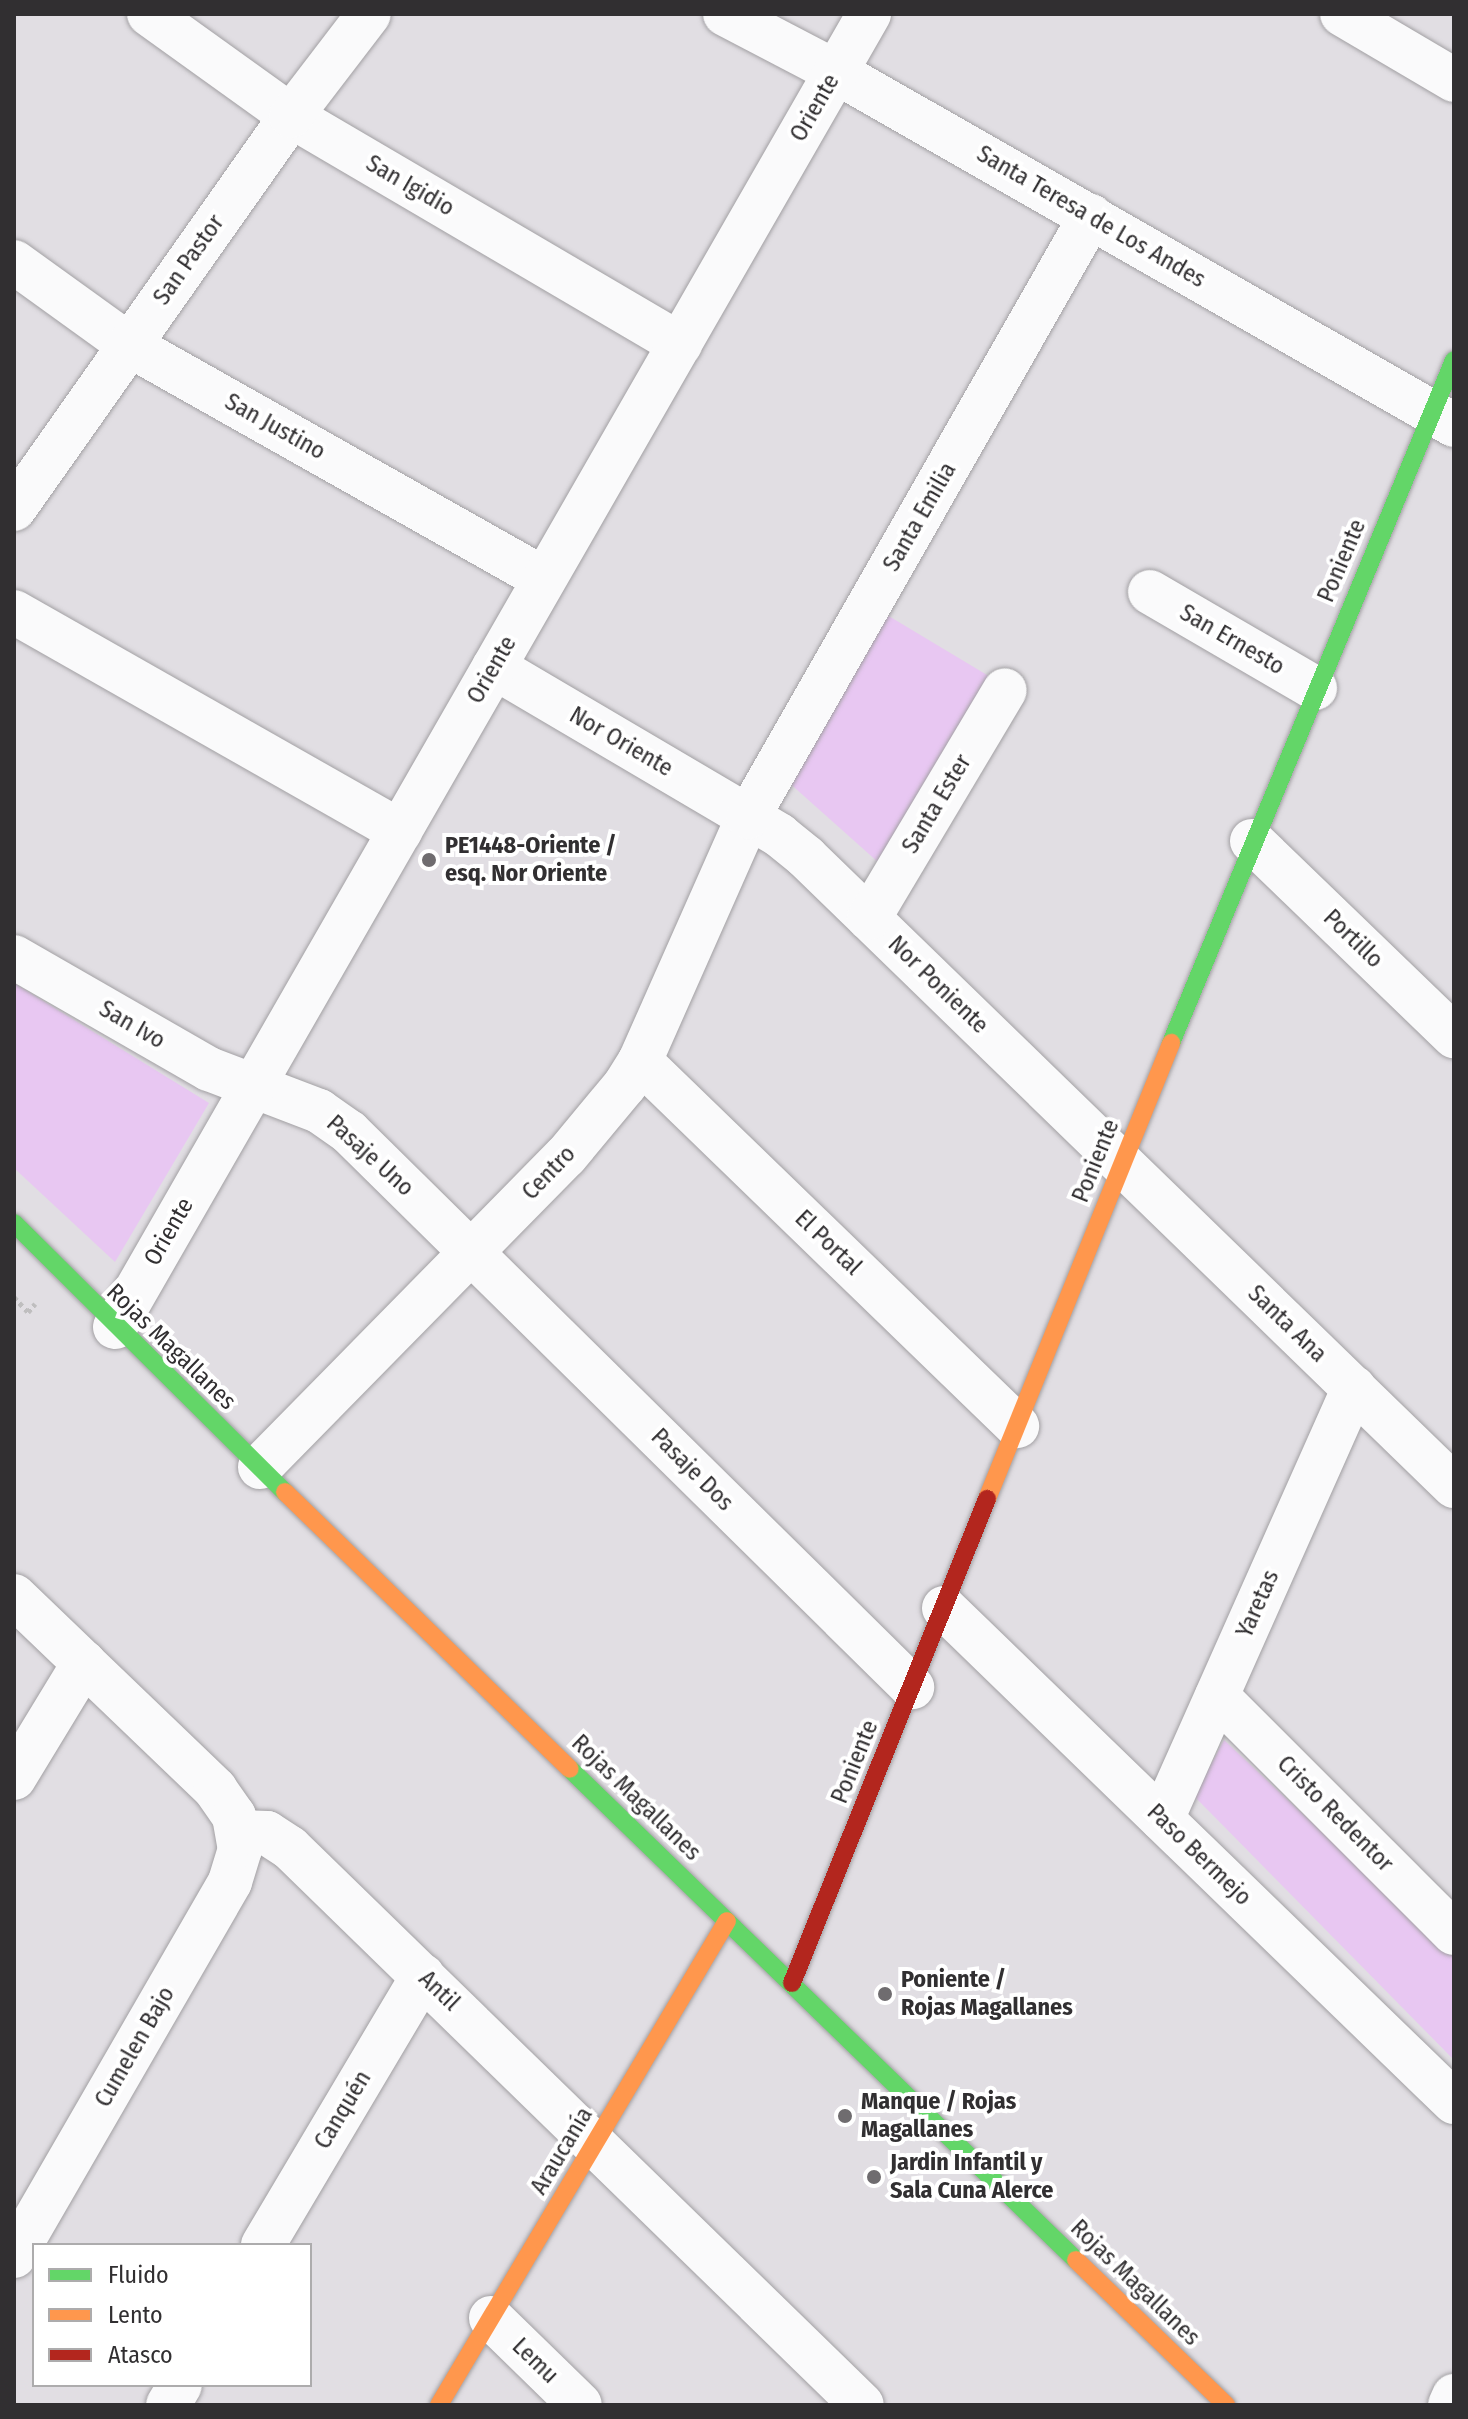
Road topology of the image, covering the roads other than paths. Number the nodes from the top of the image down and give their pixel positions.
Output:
1 (149, 14) edge
2 (369, 14) edge
3 (725, 14) edge
4 (869, 14) edge
5 (1342, 14) edge
6 (836, 72) junction
7 (1454, 80) edge
8 (291, 116) junction
9 (1091, 216) junction
10 (14, 262) edge
11 (680, 344) junction
12 (129, 345) junction
13 (1454, 360) edge
14 (1442, 418) edge
15 (14, 509) edge
16 (544, 579) junction
17 (1150, 592) dead end
18 (14, 612) edge
19 (494, 667) junction
20 (1315, 688) junction
21 (1005, 690) dead end
22 (748, 817) junction
23 (400, 831) junction
24 (1252, 841) junction
25 (869, 918) junction
26 (14, 957) edge
27 (1454, 1036) edge
28 (640, 1061) junction
29 (253, 1086) junction
30 (1121, 1163) junction
31 (14, 1223) edge
32 (471, 1252) junction
33 (115, 1327) junction
34 (1354, 1388) junction
35 (1017, 1426) junction
36 (260, 1467) junction
37 (1454, 1486) edge
38 (14, 1596) edge
39 (944, 1608) junction
40 (84, 1663) junction
41 (912, 1687) junction
42 (1217, 1696) junction
43 (14, 1778) edge
44 (1162, 1819) junction
45 (239, 1832) junction
46 (727, 1921) junction
47 (1454, 1933) edge
48 (423, 1976) junction
49 (792, 1983) junction
50 (1454, 2102) edge
51 (595, 2143) junction
52 (264, 2243) edge
53 (14, 2256) edge
54 (491, 2318) junction
55 (179, 2387) edge
56 (1454, 2396) edge
57 (1219, 2402) edge
58 (168, 2405) edge
59 (439, 2405) edge
60 (580, 2405) edge
61 (862, 2405) edge
62 (1450, 2405) edge

1 - 8 street, San Igidio
2 - 8 street, San Pastor
3 - 6 street, Santa Teresa de Los Andes
4 - 6 street, Oriente
5 - 7 street
6 - 9 street, Santa Teresa de Los Andes
6 - 11 street, Oriente
8 - 11 street, San Igidio
8 - 12 street, San Pastor
9 - 14 street, Santa Teresa de Los Andes
9 - 22 street, Santa Emilia
10 - 12 street, San Justino
11 - 16 street, Oriente
12 - 15 street, San Pastor
12 - 16 street, San Justino
13 - 14 street, Poniente
14 - 20 street, Poniente
16 - 19 street, Oriente
17 - 20 street, San Ernesto
18 - 23 street
19 - 22 street, Nor Oriente
19 - 23 street, Oriente
20 - 24 street, Poniente
21 - 25 street, Santa Ester
22 - 25 street, Nor Poniente
22 - 28 street, Centro
23 - 29 street, Oriente
24 - 27 street, Portillo
24 - 30 street, Poniente
25 - 30 street, Nor Poniente
26 - 29 street, San Ivo
28 - 32 street, Centro
28 - 35 street, El Portal
29 - 32 street, Pasaje Uno
29 - 33 street, Oriente
30 - 34 street, Santa Ana
30 - 35 street, Poniente
31 - 33 street, Rojas Magallanes
32 - 36 street, Centro
32 - 41 street, Pasaje Dos
33 - 36 street, Rojas Magallanes
34 - 37 street, Santa Ana
34 - 42 street, Yaretas
35 - 39 street, Poniente
36 - 46 street, Rojas Magallanes
38 - 40 street
39 - 41 street, Poniente
39 - 44 street, Paso Bermejo
40 - 43 street
40 - 45 street
41 - 49 street, Poniente
42 - 44 street, Yaretas
42 - 47 street, Cristo Redentor
44 - 50 street, Paso Bermejo
45 - 48 street, Antil
45 - 53 street, Cumelen Bajo
46 - 49 street, Rojas Magallanes
46 - 51 street, Araucanía
48 - 51 street, Antil
48 - 52 street, Canquén
49 - 57 street, Rojas Magallanes
51 - 54 street, Araucanía
51 - 61 street, Antil
54 - 59 street, Araucanía
54 - 60 street, Lemu
55 - 58 street
56 - 62 street

